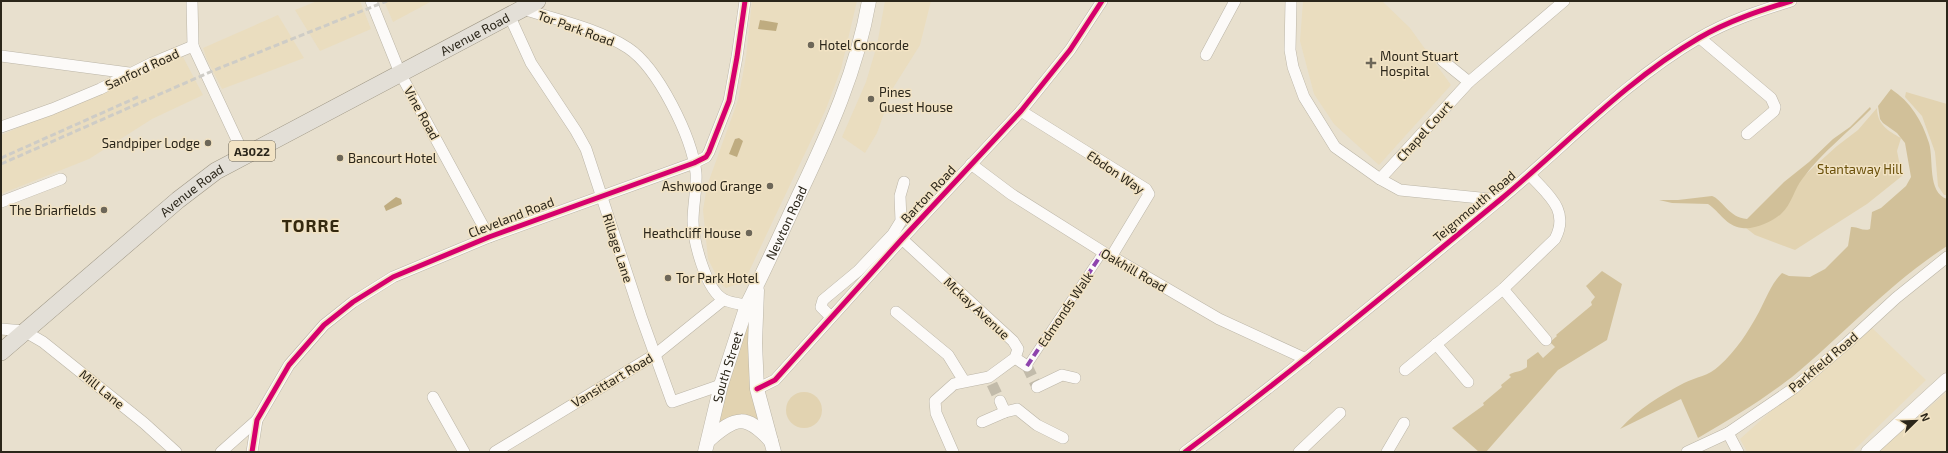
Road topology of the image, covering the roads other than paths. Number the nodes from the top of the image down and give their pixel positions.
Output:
1 (192, 1) edge
2 (371, 1) edge
3 (745, 1) edge
4 (870, 1) edge
5 (1102, 1) edge
6 (1235, 1) edge
7 (1291, 1) edge
8 (1564, 1) edge
9 (1790, 1) edge
10 (523, 9) edge
11 (1700, 38) junction
12 (194, 46) junction
13 (1206, 55) dead end
14 (1, 56) edge
15 (1443, 60) dead end
16 (129, 73) junction
17 (400, 73) junction
18 (1469, 82) junction
19 (1021, 111) junction
20 (1, 127) edge
21 (1747, 134) dead end
22 (244, 155) junction
23 (694, 163) junction
24 (971, 164) junction
25 (1530, 175) junction
26 (61, 179) dead end
27 (1380, 179) junction
28 (904, 182) dead end
29 (602, 196) junction
30 (1500, 200) junction
31 (1, 202) edge
32 (489, 237) junction
33 (902, 239) junction
34 (1110, 256) junction
35 (1947, 257) edge
36 (1502, 289) junction
37 (724, 300) junction
38 (752, 306) junction
39 (896, 312) dead end
40 (831, 317) junction
41 (1, 329) edge
42 (24, 331) junction
43 (1546, 340) dead end
44 (1436, 344) junction
45 (1, 352) edge
46 (656, 354) junction
47 (1016, 358) junction
48 (1306, 359) junction
49 (1027, 366) joint
50 (1405, 370) dead end
51 (1075, 378) dead end
52 (1947, 380) edge
53 (964, 381) junction
54 (1468, 382) dead end
55 (721, 385) junction
56 (1037, 388) dead end
57 (757, 389) junction
58 (433, 397) dead end
59 (1000, 401) tunnel mouth
60 (1005, 412) junction
61 (1340, 413) dead end
62 (257, 420) junction
63 (982, 422) dead end
64 (1404, 423) dead end
65 (1728, 433) junction
66 (1064, 438) dead end
67 (707, 446) edge
68 (773, 447) edge
69 (498, 451) edge
70 (176, 452) edge
71 (221, 452) edge
72 (252, 452) edge
73 (464, 452) edge
74 (953, 452) edge
75 (1185, 452) edge
76 (1299, 452) edge
77 (1387, 452) edge
78 (1687, 452) edge
79 (1738, 452) edge
80 (1868, 452) edge

1 - 12 street
2 - 17 street, Vine Road
3 - 23 street, Cleveland Road
4 - 38 street, Newton Road
5 - 19 street, Barton Road
6 - 13 street
7 - 27 street
8 - 18 street, Chapel Court
9 - 11 street, Teignmouth Road
10 - 17 main road, Avenue Road / A3022
10 - 23 street, Tor Park Road
10 - 29 street, Rillage Lane
11 - 21 street
11 - 25 street, Teignmouth Road
12 - 16 street, Sanford Road
12 - 22 street, Sanford Road
14 - 16 street
15 - 18 street
16 - 20 street, Sanford Road
17 - 22 main road, Avenue Road / A3022
17 - 32 street, Vine Road
18 - 27 street, Chapel Court
19 - 24 street, Barton Road
19 - 34 street, Ebdon Way
22 - 42 main road, Avenue Road / A3022
23 - 29 street, Cleveland Road
23 - 37 street, Tor Park Road
24 - 33 street, Barton Road
24 - 34 street, Oakhill Road
25 - 30 street, Teignmouth Road
25 - 36 street
26 - 31 street
27 - 30 street
28 - 40 street, Barton Road
29 - 32 street, Cleveland Road
29 - 46 street, Rillage Lane
30 - 48 street, Teignmouth Road
32 - 62 street, Cleveland Road
33 - 40 street, Barton Road
33 - 47 street, Mckay Avenue
34 - 48 street, Oakhill Road
34 - 49 street, Edmonds Walk
35 - 65 street, Parkfield Road
36 - 43 street
36 - 44 street
37 - 38 street
37 - 46 street, Vansittart Road
38 - 55 street, South Street
38 - 57 street, Newton Road
39 - 53 street
40 - 57 street, Barton Road
41 - 42 street
42 - 45 main road, Avenue Road / A3022
42 - 70 street, Mill Lane
44 - 50 street
44 - 54 street
46 - 55 street, Rillage Lane
46 - 69 street, Vansittart Road
47 - 49 street
47 - 53 street, Mckay Avenue
48 - 75 street, Teignmouth Road
51 - 56 street
52 - 80 street
53 - 74 street, Mckay Avenue
55 - 67 street, South Street
57 - 68 street, Newton Road
58 - 73 street
59 - 60 street
60 - 63 street
60 - 66 street
61 - 76 street
62 - 71 street
62 - 72 street, Cleveland Road
64 - 77 street
65 - 78 street, Parkfield Road
65 - 79 street
67 - 68 street

